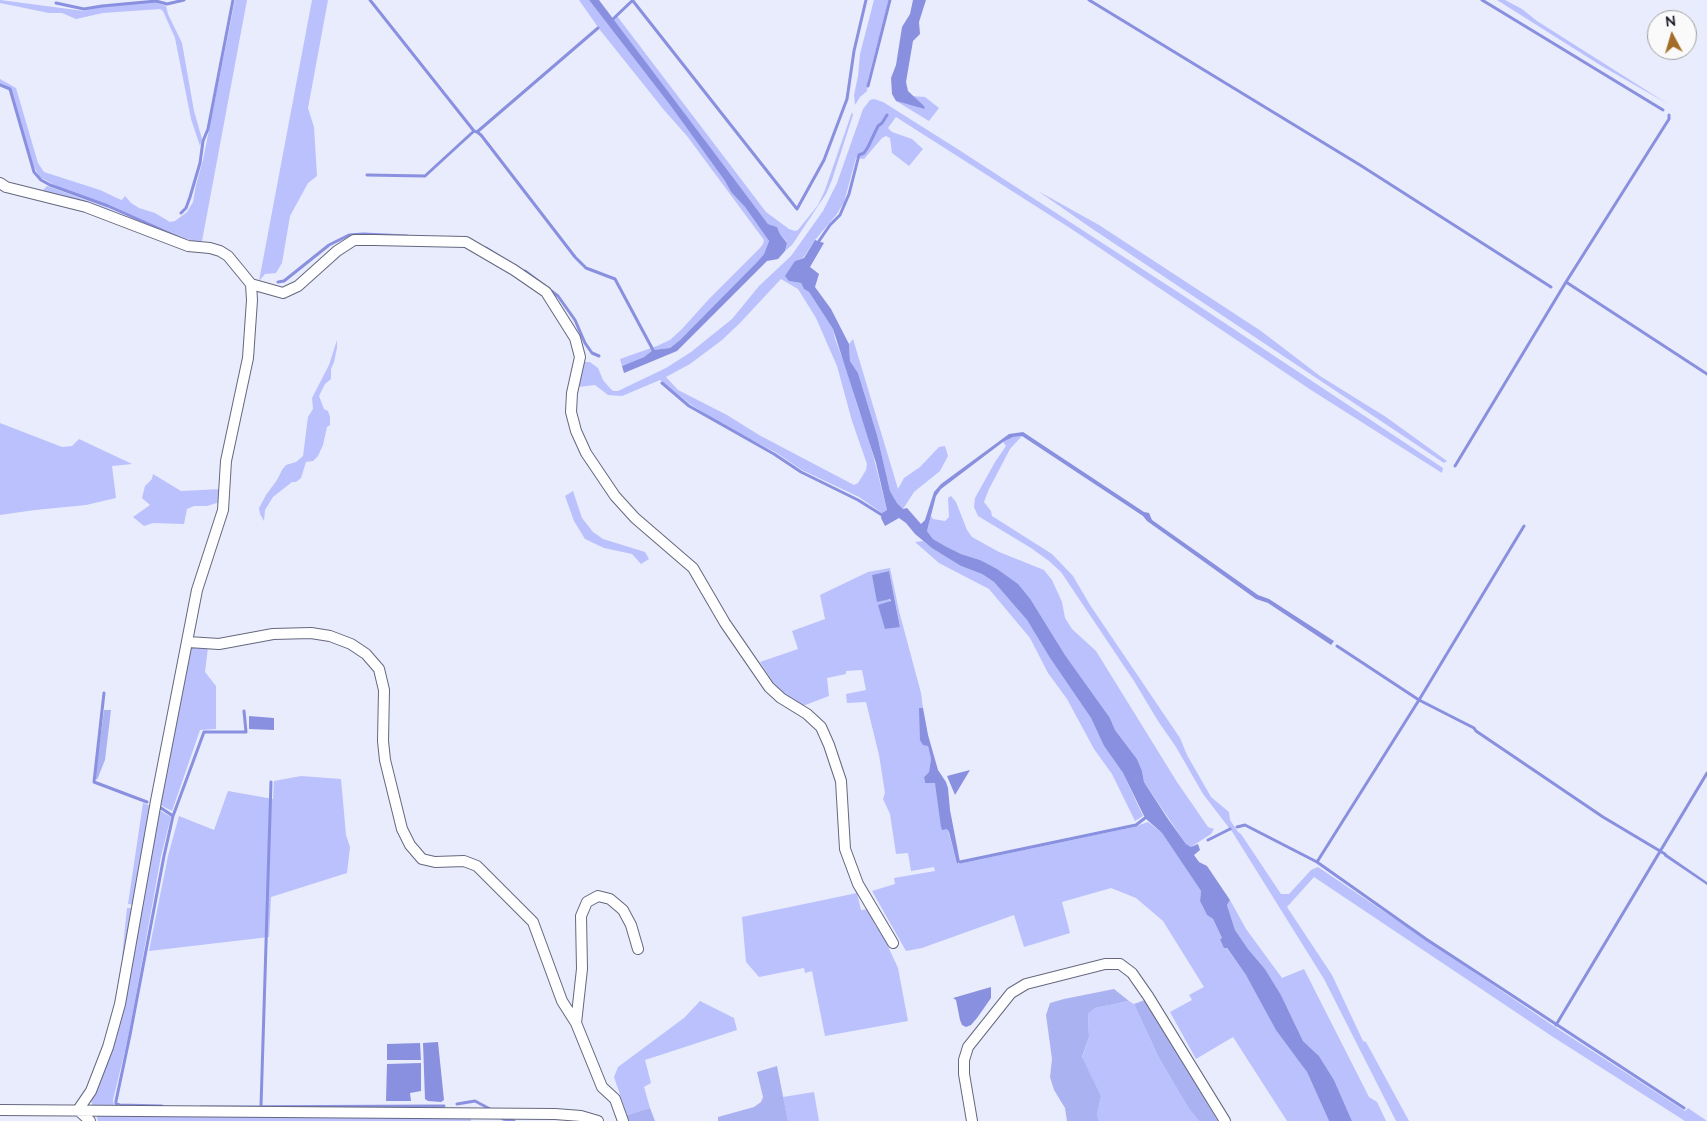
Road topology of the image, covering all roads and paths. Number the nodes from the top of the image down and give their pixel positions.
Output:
1 (0, 184) edge
2 (251, 284) junction
3 (188, 642) junction
4 (893, 943) dead end
5 (638, 949) dead end
6 (576, 1023) junction
7 (0, 1110) edge
8 (78, 1110) junction
9 (90, 1121) edge
10 (598, 1121) edge
11 (623, 1121) edge
12 (972, 1121) edge
13 (1225, 1121) edge

1 - 2 street
2 - 3 street
2 - 4 street
3 - 6 street
3 - 8 street
5 - 6 street
6 - 11 street
7 - 8 street
8 - 9 street
8 - 10 street
12 - 13 street

